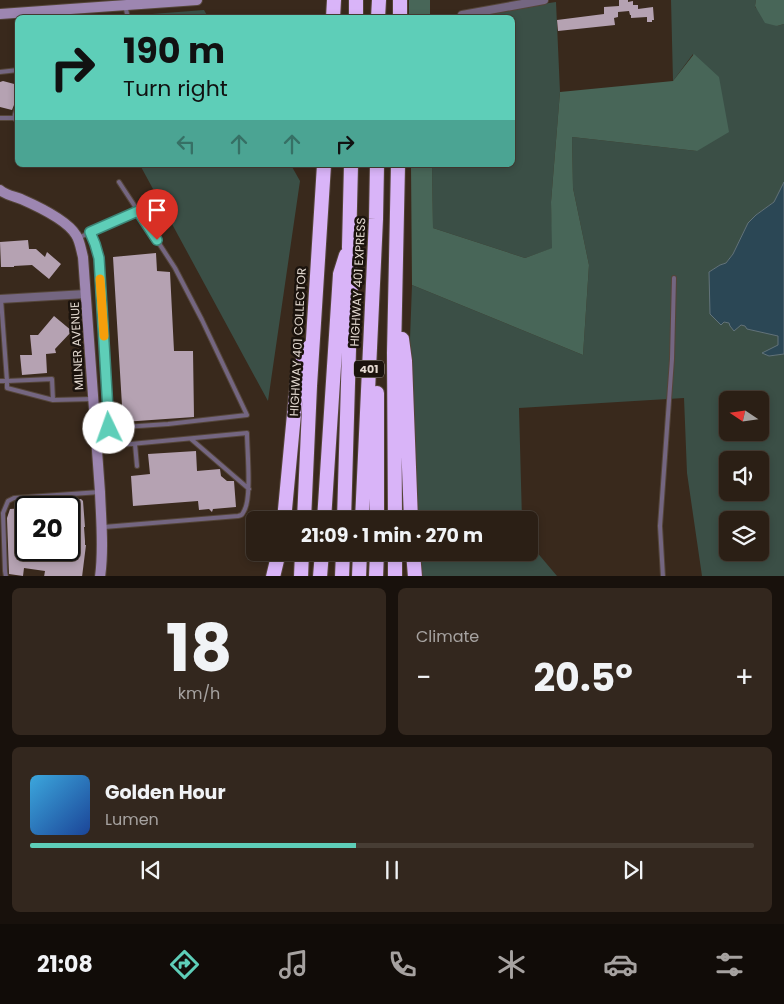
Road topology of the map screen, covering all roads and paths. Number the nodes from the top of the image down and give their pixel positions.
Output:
1 (196, 0) edge
2 (334, 0) edge
3 (356, 0) edge
4 (379, 0) edge
5 (400, 0) edge
6 (544, 0) edge
7 (125, 5) junction
8 (0, 14) edge
9 (462, 14) dead end
10 (127, 15) edge
11 (333, 15) edge
12 (356, 15) edge
13 (378, 15) edge
14 (400, 15) edge
15 (15, 70) edge
16 (0, 72) edge
17 (0, 118) edge
18 (15, 120) edge
19 (324, 167) edge
20 (351, 167) edge
21 (377, 167) edge
22 (398, 167) edge
23 (118, 182) dead end
24 (0, 190) edge
25 (138, 211) junction
26 (376, 219) junction
27 (90, 232) junction
28 (78, 238) junction
29 (348, 248) junction
30 (674, 278) dead end
31 (396, 291) junction
32 (86, 294) junction
33 (1, 299) edge
34 (313, 337) junction
35 (0, 381) edge
36 (7, 381) junction
37 (53, 400) junction
38 (92, 400) junction
39 (191, 439) junction
40 (135, 444) junction
41 (96, 448) junction
42 (137, 466) dead end
43 (249, 489) junction
44 (100, 492) junction
45 (285, 511) edge
46 (304, 511) edge
47 (325, 511) edge
48 (344, 511) edge
49 (362, 511) edge
50 (377, 511) edge
51 (395, 511) edge
52 (411, 511) edge
53 (102, 527) junction
54 (277, 561) edge
55 (302, 561) edge
56 (321, 561) edge
57 (343, 561) edge
58 (360, 561) edge
59 (377, 561) edge
60 (395, 561) edge
61 (413, 561) edge
62 (6, 576) edge
63 (100, 576) edge
64 (273, 576) edge
65 (301, 576) edge
66 (320, 576) edge
67 (342, 576) edge
68 (359, 576) edge
69 (376, 576) edge
70 (395, 576) edge
71 (414, 576) edge
72 (663, 576) edge

1 - 7 street
2 - 11 highway
3 - 12 highway
4 - 13 highway
5 - 14 highway
6 - 9 street
7 - 8 street
7 - 10 lane
15 - 16 lane
17 - 18 lane
19 - 34 highway, HIGHWAY 401 COLLECTOR
20 - 29 highway, HIGHWAY 401 EXPRESS / 401
21 - 26 highway, HIGHWAY 401 EXPRESS / 401
22 - 31 highway, 401
23 - 25 lane
24 - 28 street
25 - 27 lane
25 - 27 lane
26 - 49 highway, HIGHWAY 401 EXPRESS / 401
26 - 50 highway
27 - 28 lane
28 - 32 street, MILNER AVENUE
29 - 47 highway
29 - 48 highway, HIGHWAY 401 EXPRESS / 401
30 - 72 lane
31 - 51 highway, 401
31 - 52 highway
32 - 33 street
32 - 38 street, MILNER AVENUE
33 - 36 lane
34 - 45 highway
34 - 46 highway, HIGHWAY 401 COLLECTOR
35 - 36 lane
36 - 37 lane
36 - 37 lane
37 - 38 lane
38 - 41 street, MILNER AVENUE
39 - 40 lane
39 - 43 lane
39 - 43 lane
40 - 41 lane
40 - 42 lane
41 - 44 street, MILNER AVENUE
43 - 53 lane
44 - 53 street, MILNER AVENUE
44 - 62 lane
53 - 63 street, MILNER AVENUE
54 - 64 highway
55 - 65 highway
56 - 66 highway
57 - 67 highway
58 - 68 highway
59 - 69 highway
60 - 70 highway
61 - 71 highway

